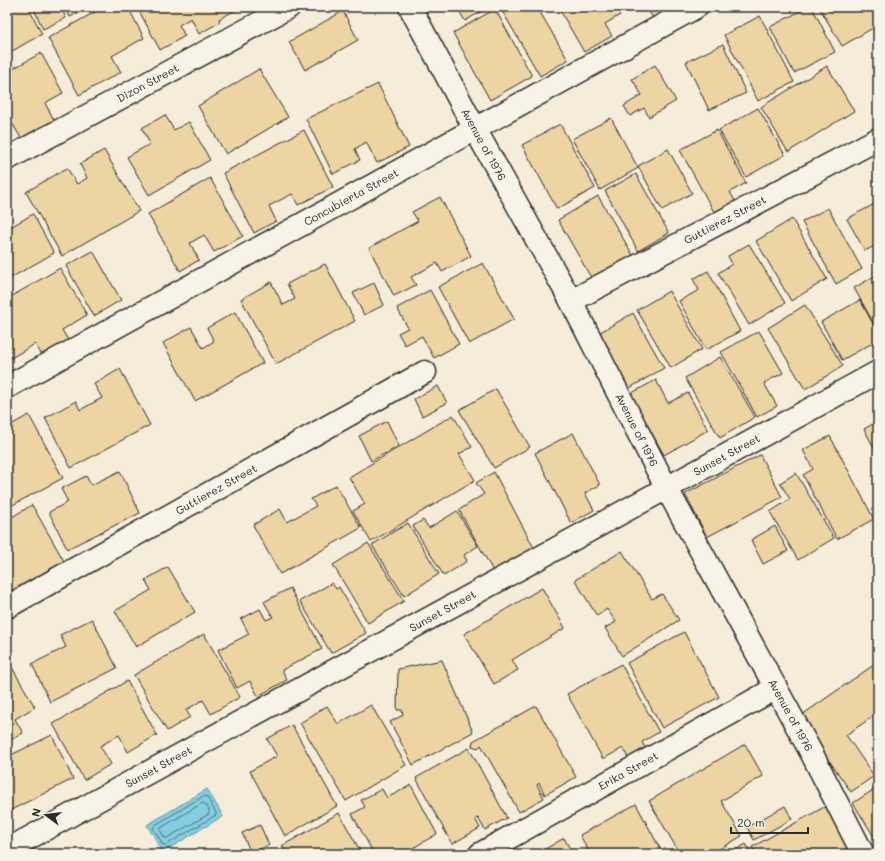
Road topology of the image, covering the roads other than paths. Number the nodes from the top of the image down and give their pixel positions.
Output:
1 (290, 7) edge
2 (410, 7) edge
3 (696, 7) edge
4 (474, 129) junction
5 (878, 138) edge
6 (7, 160) edge
7 (572, 302) junction
8 (425, 372) dead end
9 (878, 372) edge
10 (7, 387) edge
11 (667, 489) junction
12 (7, 607) edge
13 (776, 688) junction
14 (7, 850) edge
15 (480, 854) edge
16 (863, 854) edge

1 - 6 street, Dizon Street
2 - 4 street, Avenue of 1976
3 - 4 street, Concubierta Street
4 - 7 street, Avenue of 1976
4 - 10 street, Concubierta Street
5 - 7 street, Guttierez Street
7 - 11 street, Avenue of 1976
8 - 12 street, Guttierez Street
9 - 11 street, Sunset Street
11 - 13 street, Avenue of 1976
11 - 14 street, Sunset Street
13 - 15 street, Erika Street
13 - 16 street, Avenue of 1976

